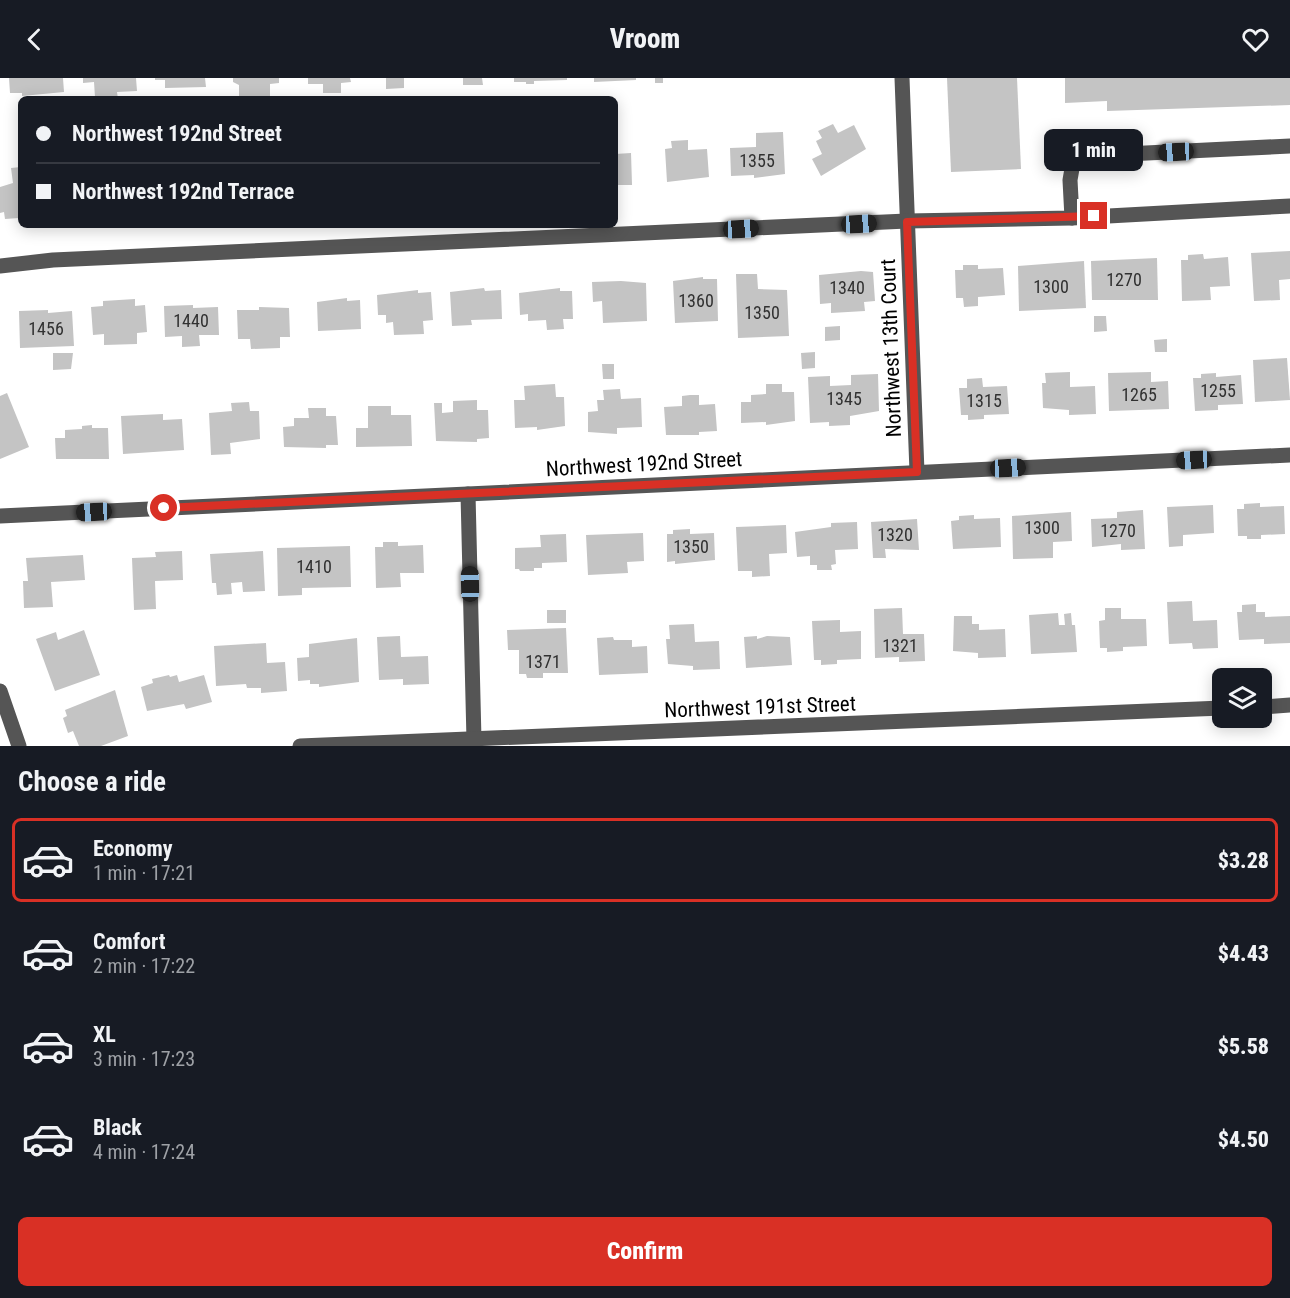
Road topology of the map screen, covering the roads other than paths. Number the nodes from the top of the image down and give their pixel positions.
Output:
1 (902, 78) edge
2 (1290, 146) edge
3 (1290, 206) edge
4 (1072, 218) junction
5 (907, 222) junction
6 (0, 266) edge
7 (1290, 455) edge
8 (917, 472) junction
9 (468, 494) junction
10 (0, 516) edge
11 (0, 691) edge
12 (1290, 705) edge
13 (1272, 706) edge
14 (1212, 708) edge
15 (474, 740) junction
16 (19, 746) edge
17 (300, 746) edge

1 - 5 street, Northwest 13th Court
2 - 4 street
3 - 4 street
4 - 5 street
5 - 6 street
5 - 8 street, Northwest 13th Court
7 - 8 street, Northwest 192nd Street
8 - 9 street, Northwest 192nd Street
9 - 10 street, Northwest 192nd Street
9 - 15 street
11 - 16 street
12 - 13 street
14 - 15 street, Northwest 191st Street
15 - 17 street, Northwest 191st Street

